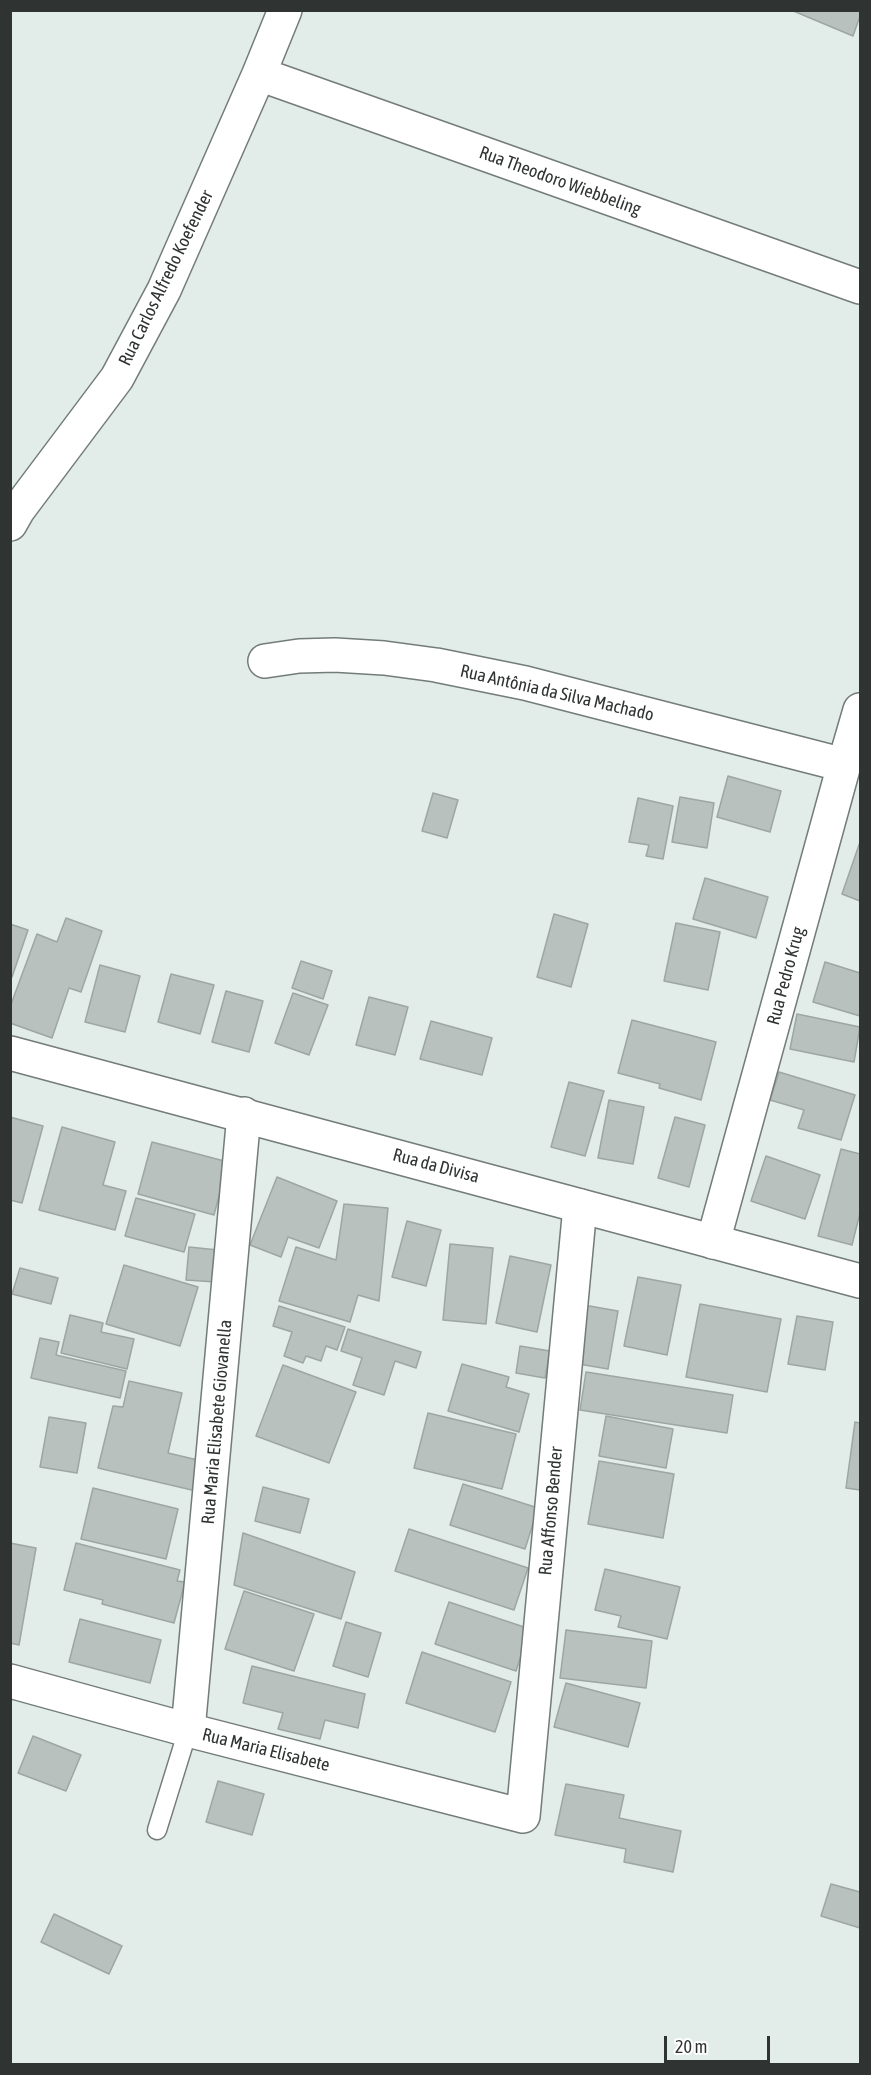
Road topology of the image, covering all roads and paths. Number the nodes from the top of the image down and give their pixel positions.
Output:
1 (285, 10) edge
2 (259, 74) junction
3 (861, 287) edge
4 (13, 514) edge
5 (266, 661) dead end
6 (861, 710) edge
7 (844, 765) junction
8 (10, 1053) edge
9 (244, 1114) junction
10 (580, 1206) junction
11 (713, 1242) junction
12 (861, 1281) edge
13 (10, 1681) edge
14 (188, 1730) junction
15 (523, 1816) joint
16 (157, 1830) dead end

1 - 2 street, Rua Carlos Alfredo Koefender
2 - 3 street, Rua Theodoro Wiebbeling
2 - 4 street, Rua Carlos Alfredo Koefender
5 - 7 street, Rua Antônia da Silva Machado
6 - 7 street, Rua Pedro Krug
7 - 11 street, Rua Pedro Krug
8 - 9 street, Rua da Divisa
9 - 10 street, Rua da Divisa
9 - 14 street, Rua Maria Elisabete Giovanella
10 - 11 street, Rua da Divisa
10 - 15 street, Rua Affonso Bender
11 - 12 street, Rua da Divisa
13 - 14 street, Rua Maria Elisabete
14 - 15 street, Rua Maria Elisabete
14 - 16 lane

